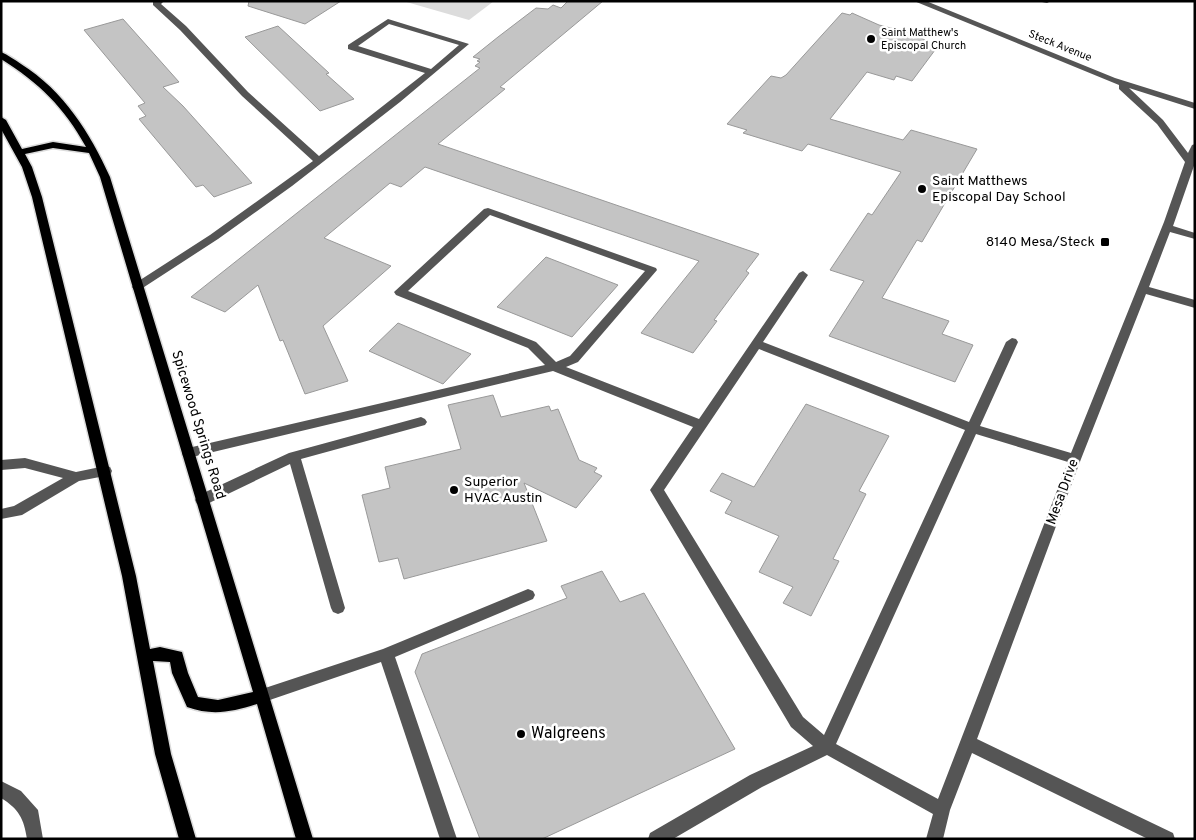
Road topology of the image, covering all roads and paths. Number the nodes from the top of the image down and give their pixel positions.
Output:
1 (160, 1) edge
2 (918, 1) edge
3 (1041, 1) edge
4 (1047, 1) edge
5 (1, 55) edge
6 (432, 72) junction
7 (1112, 80) junction
8 (1195, 106) edge
9 (1, 120) edge
10 (1195, 147) edge
11 (94, 151) junction
12 (19, 152) junction
13 (318, 160) junction
14 (1190, 163) junction
15 (1184, 182) junction
16 (1195, 185) edge
17 (1167, 228) junction
18 (1195, 236) edge
19 (803, 275) dead end
20 (138, 288) junction
21 (1143, 289) junction
22 (1195, 304) edge
23 (1012, 342) dead end
24 (756, 344) junction
25 (554, 367) junction
26 (421, 422) dead end
27 (702, 425) junction
28 (973, 428) junction
29 (188, 453) junction
30 (294, 456) junction
31 (1075, 459) junction
32 (1, 465) edge
33 (105, 471) junction
34 (76, 478) junction
35 (202, 500) junction
36 (1, 514) edge
37 (528, 595) dead end
38 (338, 608) dead end
39 (386, 654) junction
40 (144, 656) junction
41 (261, 696) junction
42 (968, 743) junction
43 (827, 747) junction
44 (1, 789) edge
45 (942, 810) junction
46 (34, 839) edge
47 (188, 839) edge
48 (305, 839) edge
49 (449, 839) edge
50 (656, 839) edge
51 (934, 839) edge
52 (1167, 839) edge

1 - 13 street
2 - 7 street, Steck Avenue
3 - 4 street
5 - 11 main road, Spicewood Springs Road
6 - 6 street
6 - 13 street
7 - 8 street, Steck Avenue
7 - 14 street
9 - 12 main road
10 - 14 street, Mesa Drive
11 - 12 main road
11 - 20 main road, Spicewood Springs Road
12 - 33 main road
13 - 20 street
14 - 15 street, Mesa Drive
15 - 16 street
15 - 17 street, Mesa Drive
17 - 18 street
17 - 21 street, Mesa Drive
19 - 24 street
20 - 29 main road, Spicewood Springs Road
21 - 22 street
21 - 31 street, Mesa Drive
23 - 28 street
24 - 27 street
24 - 28 street
25 - 25 street
25 - 27 street
25 - 29 street
26 - 30 street
27 - 43 street
28 - 31 street
28 - 43 street
29 - 35 main road, Spicewood Springs Road
30 - 35 street
30 - 38 street
31 - 42 street, Mesa Drive
32 - 34 street
33 - 34 street
33 - 40 main road
34 - 36 street
35 - 41 main road, Spicewood Springs Road
37 - 39 street
39 - 41 street
39 - 49 street
40 - 41 main road
40 - 47 main road
41 - 48 main road, Spicewood Springs Road
42 - 45 street, Mesa Drive
42 - 52 street
43 - 45 street
43 - 50 street
44 - 46 street
45 - 51 street, Mesa Drive

